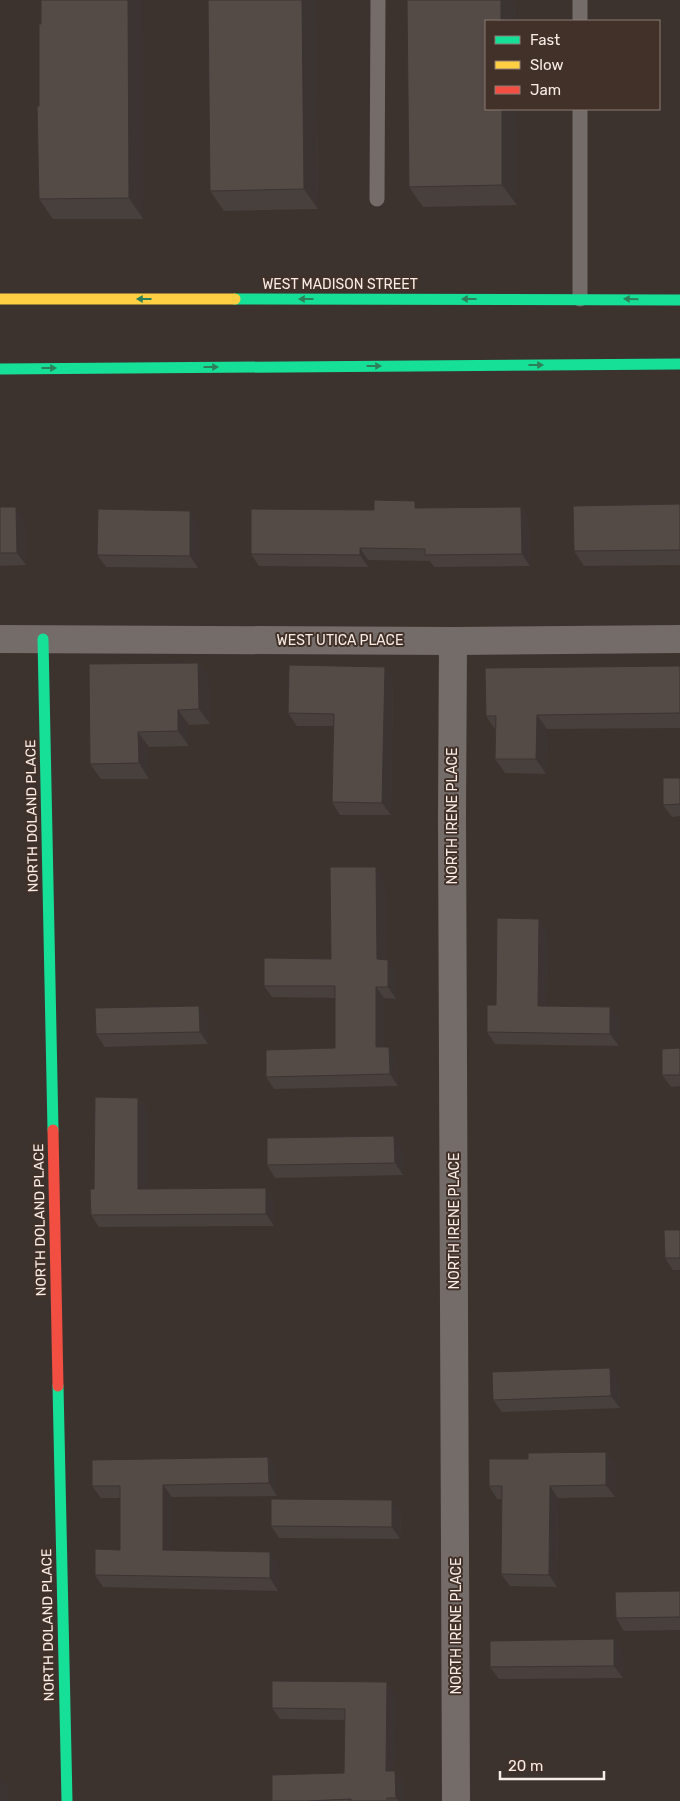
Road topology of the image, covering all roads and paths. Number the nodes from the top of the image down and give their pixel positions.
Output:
1 (378, 0) edge
2 (580, 0) edge
3 (580, 20) edge
4 (580, 110) edge
5 (377, 199) dead end
6 (580, 298) junction
7 (0, 299) edge
8 (680, 300) edge
9 (680, 364) edge
10 (0, 369) edge
11 (0, 638) edge
12 (43, 639) junction
13 (680, 639) edge
14 (453, 641) junction
15 (67, 1801) edge
16 (456, 1801) edge

1 - 5 lane
2 - 3 lane
4 - 6 lane
6 -> 7 street, WEST MADISON STREET
8 -> 6 street, WEST MADISON STREET
10 -> 9 street
11 - 12 street, WEST UTICA PLACE
12 - 14 street, WEST UTICA PLACE
12 - 15 street, NORTH DOLAND PLACE
13 - 14 street, WEST UTICA PLACE
14 - 16 street, NORTH IRENE PLACE

